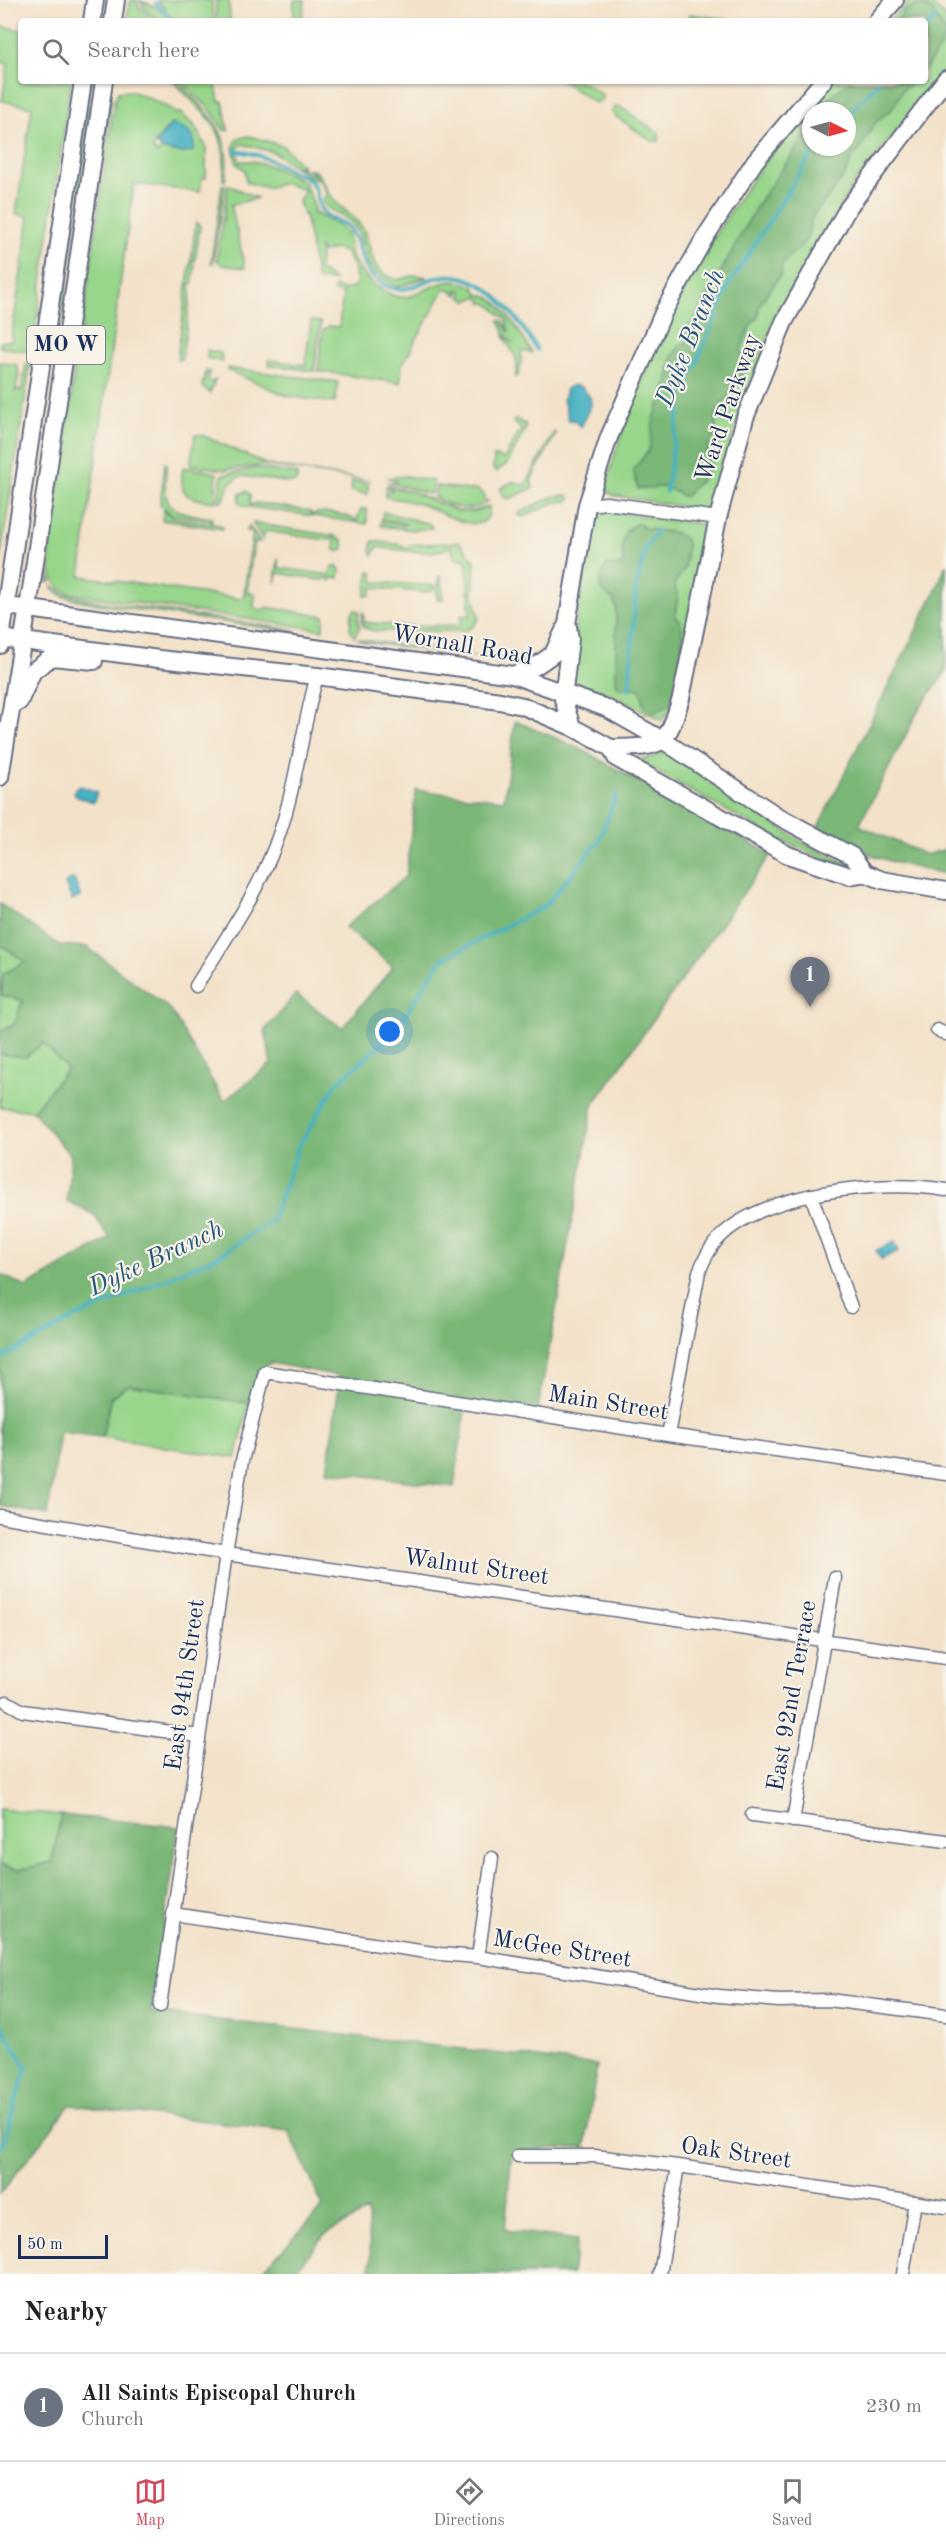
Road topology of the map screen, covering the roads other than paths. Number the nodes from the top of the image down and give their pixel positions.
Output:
1 (95, 0) edge
2 (116, 0) edge
3 (895, 0) edge
4 (92, 18) edge
5 (113, 18) edge
6 (879, 18) edge
7 (946, 80) edge
8 (83, 84) edge
9 (104, 84) edge
10 (820, 84) edge
11 (587, 505) junction
12 (718, 518) junction
13 (3, 605) edge
14 (28, 609) junction
15 (567, 624) junction
16 (0, 640) edge
17 (22, 641) junction
18 (159, 659) junction
19 (513, 675) junction
20 (317, 676) junction
21 (563, 692) junction
22 (572, 727) junction
23 (7, 737) junction
24 (664, 741) junction
25 (611, 748) junction
26 (0, 777) edge
27 (866, 873) junction
28 (946, 891) edge
29 (196, 986) dead end
30 (946, 1190) edge
31 (811, 1196) junction
32 (850, 1307) dead end
33 (265, 1372) joint
34 (668, 1435) junction
35 (946, 1474) edge
36 (0, 1516) edge
37 (226, 1554) junction
38 (835, 1578) dead end
39 (826, 1640) junction
40 (946, 1658) edge
41 (7, 1702) dead end
42 (199, 1736) junction
43 (752, 1815) dead end
44 (793, 1821) junction
45 (946, 1842) edge
46 (492, 1858) dead end
47 (173, 1914) junction
48 (478, 1957) junction
49 (160, 2006) dead end
50 (946, 2015) edge
51 (518, 2156) dead end
52 (678, 2166) junction
53 (915, 2202) junction
54 (946, 2207) edge
55 (660, 2274) edge
56 (903, 2274) edge

1 - 4 main road
2 - 5 main road
3 - 6 main road
7 - 12 main road, Ward Parkway
8 - 13 main road, MO W
9 - 14 main road, MO W
10 - 11 main road
11 - 12 street
11 - 15 main road
12 - 24 main road, Ward Parkway
13 - 14 main road, Wornall Road
13 - 16 main road, MO W
14 - 17 main road, MO W
14 - 19 main road, Wornall Road
15 - 19 main road
15 - 21 main road
16 - 17 main road, Wornall Road
17 - 18 main road, Wornall Road
17 - 23 main road, MO W
18 - 20 main road, Wornall Road
18 - 23 main road
19 - 21 main road, Wornall Road
20 - 22 main road, Wornall Road
20 - 29 street
21 - 22 main road
21 - 24 main road, Wornall Road
22 - 25 main road, Wornall Road
23 - 26 main road, MO W
24 - 25 main road
24 - 27 main road, Wornall Road
25 - 27 main road, Wornall Road
27 - 28 main road, Wornall Road
30 - 31 street
31 - 32 street
31 - 34 street
33 - 34 street, Main Street
33 - 37 street, East 94th Street
34 - 35 street, Main Street
36 - 37 street, Walnut Street
37 - 39 street, Walnut Street
37 - 42 street, East 94th Street
38 - 39 street, East 92nd Terrace
39 - 40 street, Walnut Street
39 - 44 street, East 92nd Terrace
41 - 42 street
42 - 47 street, East 94th Street
43 - 44 street
44 - 45 street
46 - 48 street
47 - 48 street, McGee Street
47 - 49 street, East 94th Street
48 - 50 street, McGee Street
51 - 52 street, Oak Street
52 - 53 street, Oak Street
52 - 55 street
53 - 54 street, Oak Street
53 - 56 street

